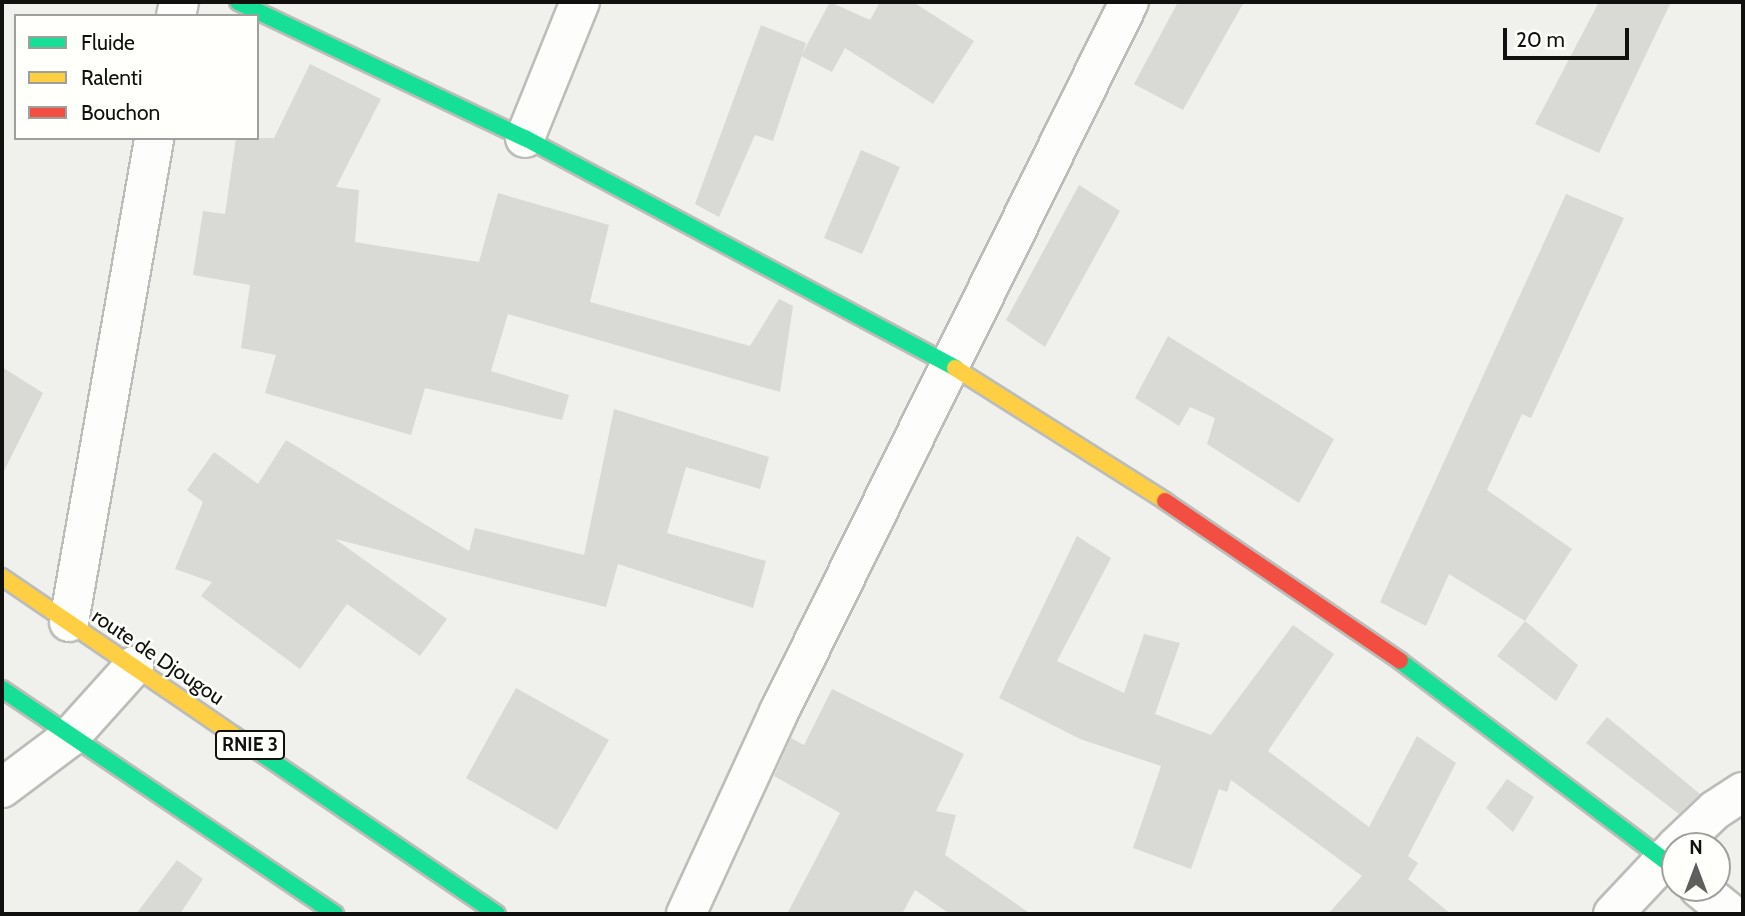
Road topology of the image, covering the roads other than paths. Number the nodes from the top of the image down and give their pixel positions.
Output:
1 (239, 2) edge
2 (580, 2) edge
3 (1129, 2) edge
4 (525, 138) junction
5 (154, 140) edge
6 (949, 365) junction
7 (2, 577) edge
8 (69, 622) junction
9 (134, 666) junction
10 (2, 689) edge
11 (70, 737) junction
12 (2, 788) edge
13 (1743, 792) edge
14 (1694, 832) edge
15 (1661, 846) edge
16 (1661, 867) edge
17 (1716, 902) edge
18 (335, 914) edge
19 (497, 914) edge
20 (686, 914) edge
21 (1613, 914) edge
22 (1731, 914) edge

1 - 4 main road
2 - 4 street
3 - 6 street
4 - 6 main road
5 - 8 street
6 - 15 main road
6 - 20 street
7 - 8 main road, route de Djougou / RNIE 3
8 - 9 main road, route de Djougou / RNIE 3
9 - 11 street
9 - 19 main road, route de Djougou / RNIE 3
10 - 11 main road
11 - 12 street
11 - 18 main road
13 - 14 street
16 - 21 street
17 - 22 street

